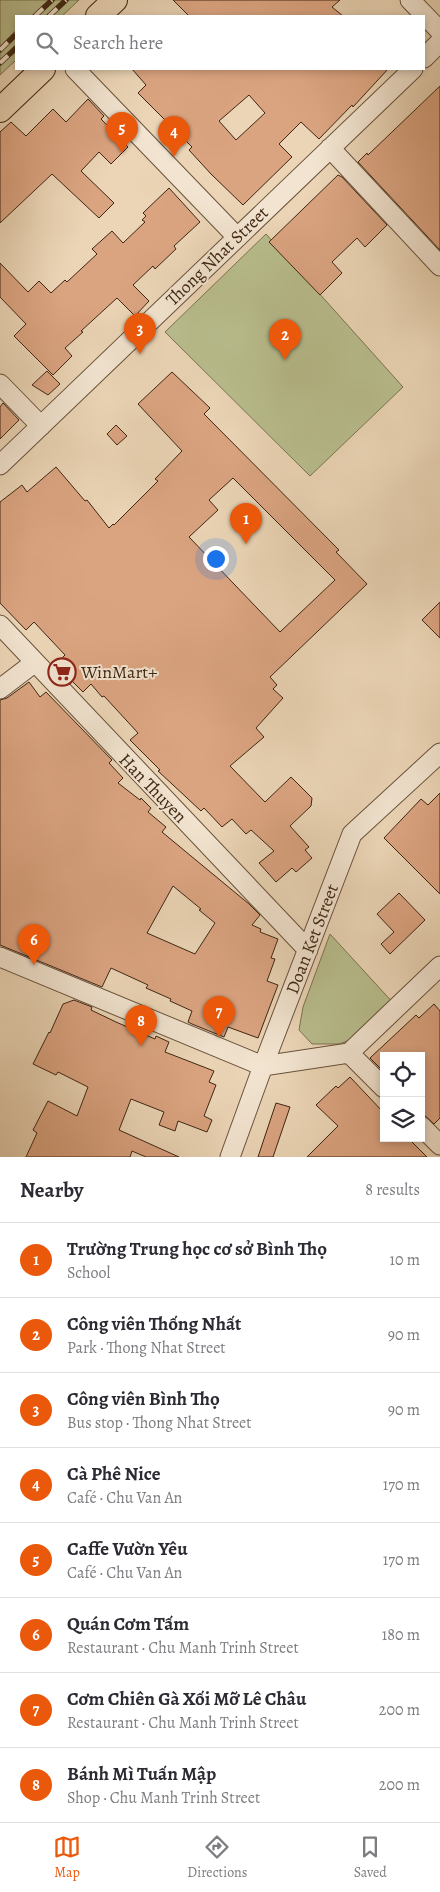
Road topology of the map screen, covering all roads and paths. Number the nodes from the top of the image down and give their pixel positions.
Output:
1 (115, 0) edge
2 (410, 0) edge
3 (99, 15) edge
4 (425, 15) edge
5 (425, 16) edge
6 (440, 31) edge
7 (440, 42) edge
8 (425, 57) edge
9 (42, 70) edge
10 (76, 70) edge
11 (412, 70) edge
12 (0, 110) edge
13 (330, 148) junction
14 (237, 237) junction
15 (440, 266) edge
16 (0, 384) edge
17 (41, 426) junction
18 (0, 465) edge
19 (0, 625) edge
20 (34, 662) junction
21 (0, 689) edge
22 (440, 753) edge
23 (308, 950) junction
24 (0, 957) edge
25 (440, 966) edge
26 (349, 1053) junction
27 (263, 1066) junction
28 (380, 1084) edge
29 (425, 1130) edge
30 (440, 1145) edge
31 (230, 1157) edge

1 - 3 main road
2 - 4 street
5 - 6 street
7 - 8 street
9 - 12 main road
10 - 14 street
11 - 13 street, Thong Nhat Street
13 - 14 street, Thong Nhat Street
13 - 15 street
14 - 17 street, Thong Nhat Street
16 - 17 street
17 - 18 street, Thong Nhat Street
19 - 20 street, Han Thuyen
20 - 21 street
20 - 23 street, Han Thuyen
22 - 23 street, Doan Ket Street
23 - 27 street, Doan Ket Street
24 - 27 street
25 - 26 street
26 - 27 street
26 - 28 street
27 - 31 street, Doan Ket Street
29 - 30 street

